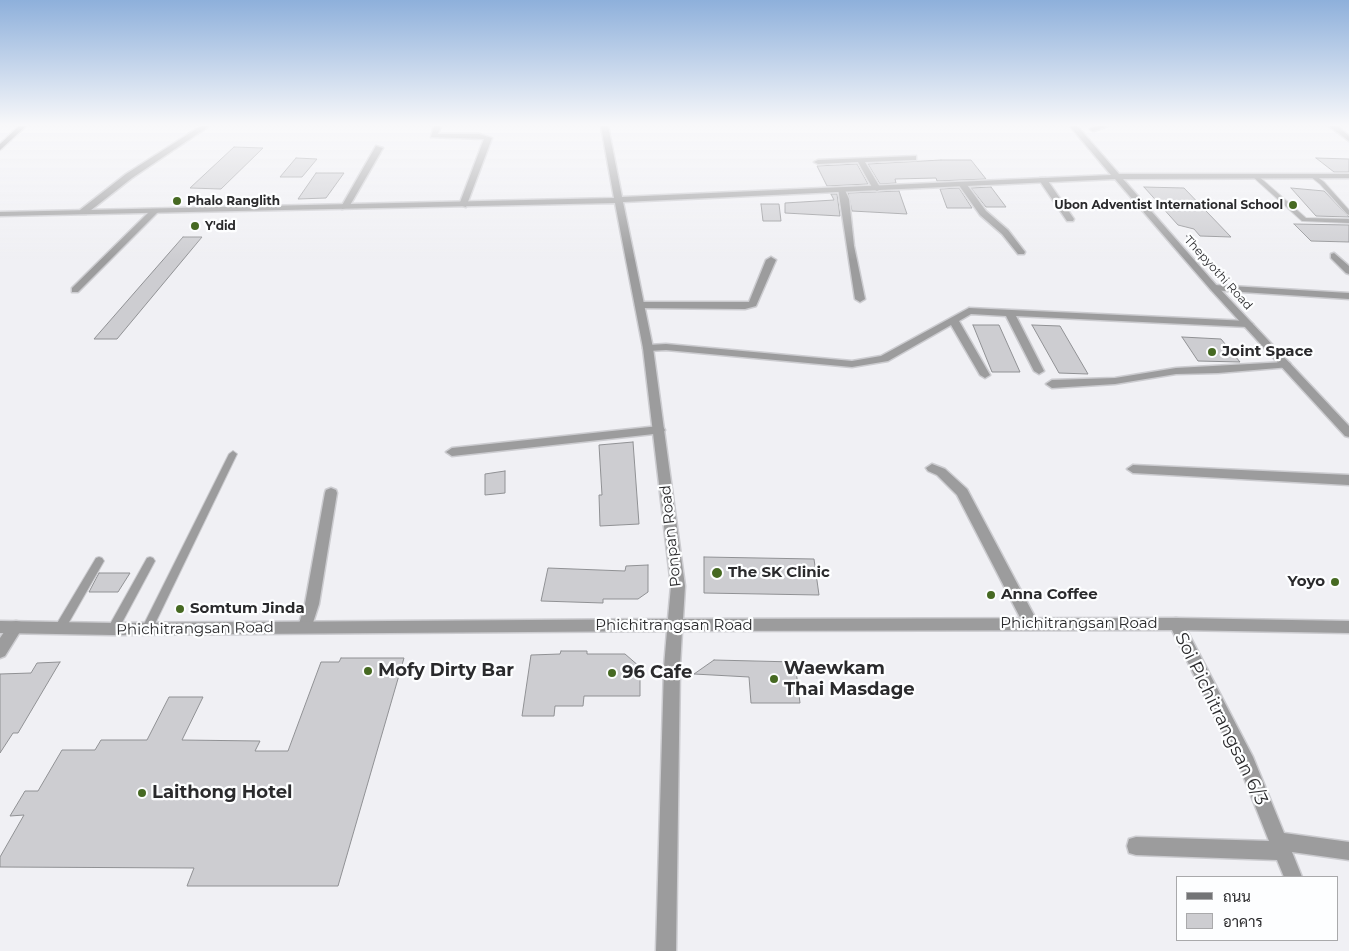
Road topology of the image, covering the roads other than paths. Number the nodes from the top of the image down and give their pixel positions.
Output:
1 (138, 170) edge
2 (366, 170) edge
3 (476, 170) edge
4 (614, 170) edge
5 (866, 170) edge
6 (1111, 170) edge
7 (1254, 175) junction
8 (1313, 176) junction
9 (1349, 176) edge
10 (1117, 177) junction
11 (1043, 180) junction
12 (962, 184) junction
13 (877, 189) junction
14 (841, 190) junction
15 (620, 200) junction
16 (463, 205) junction
17 (345, 207) junction
18 (155, 211) junction
19 (83, 212) junction
20 (1349, 212) edge
21 (0, 214) edge
22 (1070, 219) dead end
23 (1349, 221) edge
24 (1021, 252) dead end
25 (1334, 256) dead end
26 (771, 260) dead end
27 (1349, 271) edge
28 (1214, 288) junction
29 (75, 290) dead end
30 (1349, 296) edge
31 (860, 298) dead end
32 (640, 305) junction
33 (1009, 312) junction
34 (953, 320) junction
35 (1248, 324) junction
36 (648, 348) junction
37 (1286, 365) junction
38 (1039, 371) dead end
39 (984, 375) dead end
40 (1052, 384) dead end
41 (659, 430) junction
42 (1349, 433) edge
43 (452, 452) dead end
44 (233, 454) dead end
45 (932, 468) dead end
46 (1133, 469) dead end
47 (1349, 480) edge
48 (331, 493) dead end
49 (99, 561) dead end
50 (150, 561) dead end
51 (1031, 624) junction
52 (1176, 624) junction
53 (675, 625) junction
54 (0, 627) edge
55 (16, 627) junction
56 (1349, 627) edge
57 (60, 628) junction
58 (305, 628) junction
59 (147, 629) junction
60 (113, 630) junction
61 (0, 651) edge
62 (1136, 846) dead end
63 (1281, 846) junction
64 (1349, 851) edge
65 (1293, 876) edge
66 (666, 951) edge

1 - 19 street
2 - 17 street
3 - 16 street
4 - 15 street, Ponpan Road
5 - 13 street
6 - 10 street, Thepyothi Road
7 - 8 street
7 - 10 street
7 - 23 lane
8 - 9 street
8 - 20 lane
10 - 11 street
10 - 28 street, Thepyothi Road
11 - 12 street
11 - 22 street
12 - 13 street
12 - 24 street
13 - 14 street
14 - 15 street
14 - 31 street
15 - 16 street
15 - 32 street, Ponpan Road
16 - 17 street
17 - 18 street
18 - 19 street
18 - 29 street
19 - 21 street
25 - 27 street
26 - 32 street
28 - 30 street
28 - 35 street, Thepyothi Road
32 - 36 street, Ponpan Road
33 - 34 street
33 - 35 street
33 - 38 street
34 - 36 street
34 - 39 street
35 - 37 street, Thepyothi Road
36 - 41 street, Ponpan Road
37 - 40 street
37 - 42 street, Thepyothi Road
41 - 43 street
41 - 53 street, Ponpan Road
44 - 59 lane
45 - 51 street
46 - 47 street
48 - 58 street
49 - 57 lane
50 - 60 lane
51 - 52 street, Phichitrangsan Road
51 - 53 street, Phichitrangsan Road
52 - 56 street, Phichitrangsan Road
52 - 63 street, Soi Pichitrangsan 6/3
53 - 58 street, Phichitrangsan Road
53 - 66 street, Ponpan Road
54 - 55 street, Phichitrangsan Road
55 - 57 street, Phichitrangsan Road
55 - 61 street
57 - 60 street, Phichitrangsan Road
58 - 59 street, Phichitrangsan Road
59 - 60 street, Phichitrangsan Road
62 - 63 street
63 - 64 street
63 - 65 street, Soi Pichitrangsan 6/3

